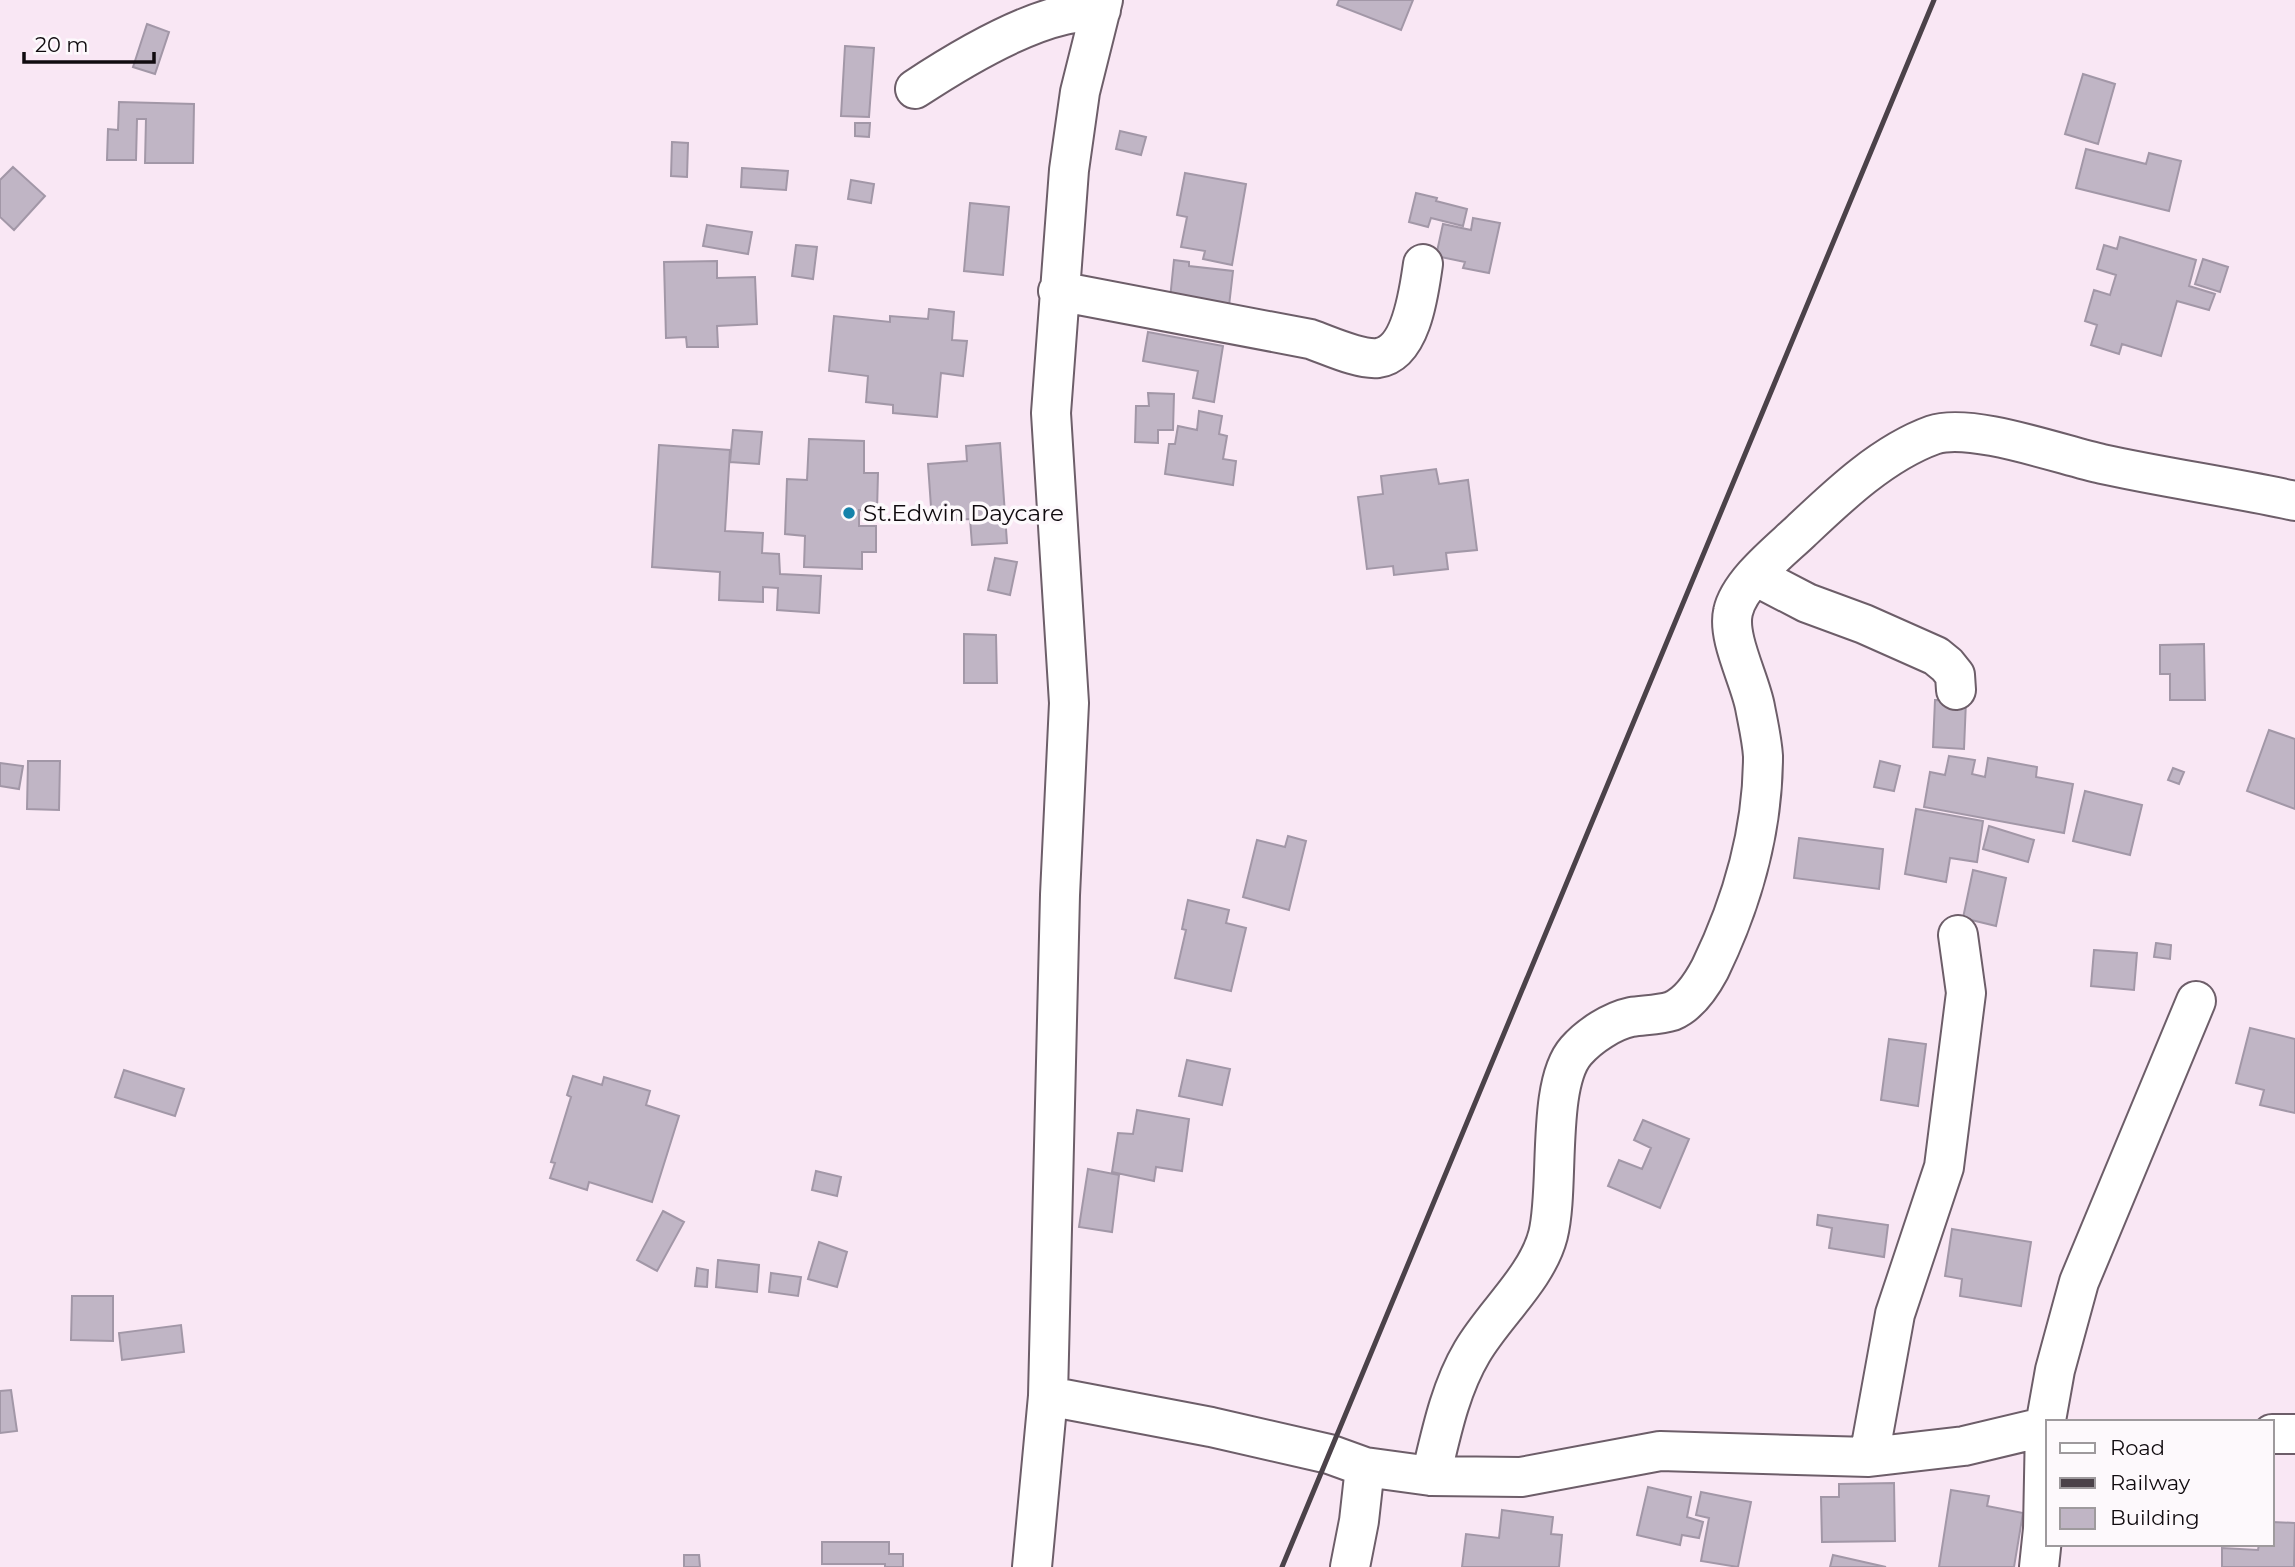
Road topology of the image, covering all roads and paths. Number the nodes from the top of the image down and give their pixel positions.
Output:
1 (1102, 5) edge
2 (915, 89) dead end
3 (1423, 264) dead end
4 (1058, 291) junction
5 (2295, 501) edge
6 (1755, 576) junction
7 (1956, 690) dead end
8 (1958, 935) dead end
9 (2196, 1001) dead end
10 (1048, 1396) junction
11 (2047, 1420) edge
12 (2046, 1426) edge
13 (2274, 1434) edge
14 (2295, 1434) edge
15 (1869, 1457) junction
16 (1364, 1467) junction
17 (1431, 1476) junction
18 (1032, 1567) edge
19 (1350, 1567) edge
20 (2039, 1567) edge

1 - 2 street
1 - 4 street
3 - 4 street
4 - 10 street
5 - 6 street
6 - 7 street
6 - 17 street
8 - 15 street
9 - 11 street
10 - 16 street
10 - 18 street
12 - 15 street
12 - 20 street
13 - 14 street
15 - 17 street
16 - 17 street
16 - 19 street

